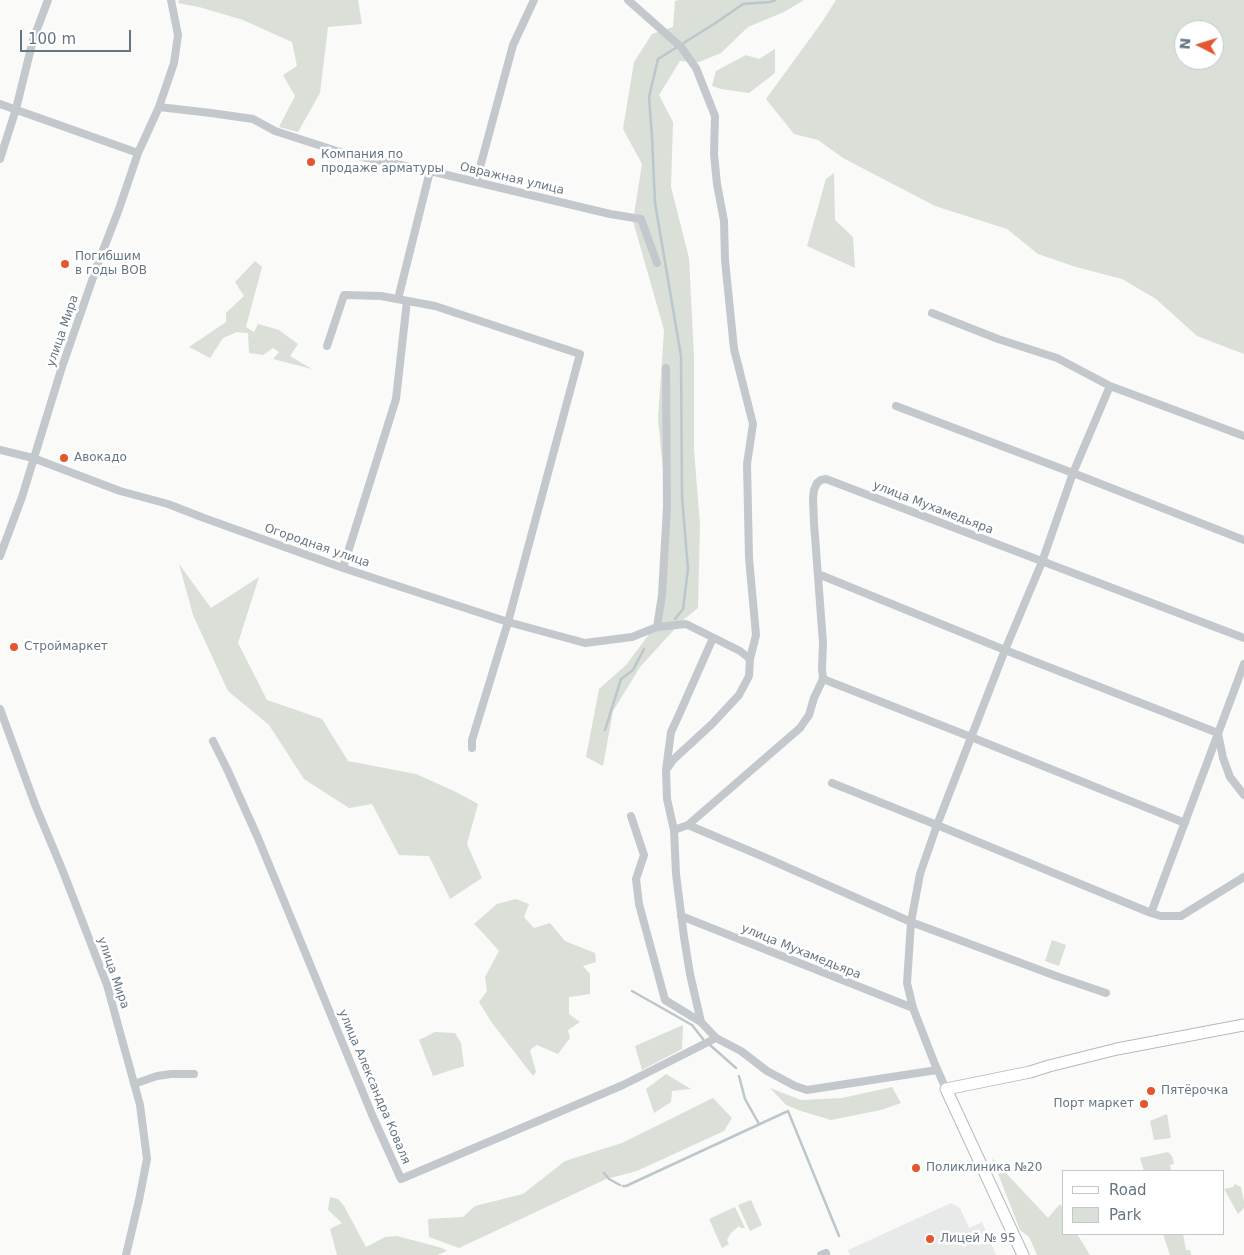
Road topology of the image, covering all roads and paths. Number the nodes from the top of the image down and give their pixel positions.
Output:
1 (48, 0) edge
2 (172, 0) edge
3 (534, 0) edge
4 (628, 0) edge
5 (0, 104) edge
6 (159, 107) junction
7 (16, 109) junction
8 (138, 153) junction
9 (0, 160) edge
10 (430, 171) junction
11 (476, 182) junction
12 (657, 263) dead end
13 (402, 300) junction
14 (932, 313) dead end
15 (327, 346) dead end
16 (666, 368) dead end
17 (1110, 386) junction
18 (896, 406) dead end
19 (1244, 436) edge
20 (0, 450) edge
21 (33, 458) junction
22 (1073, 473) junction
23 (1244, 540) edge
24 (0, 556) edge
25 (1042, 562) junction
26 (343, 568) junction
27 (818, 574) junction
28 (508, 622) junction
29 (657, 627) junction
30 (713, 638) junction
31 (1244, 638) edge
32 (1005, 650) junction
33 (750, 659) junction
34 (1244, 664) edge
35 (823, 679) junction
36 (0, 709) edge
37 (1218, 733) junction
38 (971, 737) junction
39 (213, 742) dead end
40 (472, 748) dead end
41 (666, 770) junction
42 (832, 783) dead end
43 (1244, 795) edge
44 (631, 816) dead end
45 (1185, 823) junction
46 (688, 825) junction
47 (937, 825) junction
48 (674, 830) junction
49 (1244, 877) edge
50 (1151, 913) junction
51 (682, 916) junction
52 (911, 922) junction
53 (1106, 993) dead end
54 (913, 1008) junction
55 (701, 1022) junction
56 (1244, 1025) edge
57 (716, 1038) junction
58 (936, 1066) junction
59 (194, 1074) dead end
60 (134, 1084) junction
61 (946, 1089) junction
62 (126, 1255) edge
63 (1023, 1255) edge

1 - 7 street
2 - 6 street, улица Мира
3 - 11 street
4 - 33 street
5 - 7 street
6 - 8 street, улица Мира
6 - 10 street, Овражная улица
7 - 8 street
7 - 9 street
8 - 21 street, улица Мира
10 - 11 street, Овражная улица
10 - 13 street
11 - 12 street, Овражная улица
13 - 15 street
13 - 26 street
13 - 28 street
14 - 17 street
16 - 29 street
17 - 19 street
17 - 22 street
18 - 22 street
20 - 21 street, Огородная улица
21 - 24 street, улица Мира
21 - 26 street, Огородная улица
22 - 23 street
22 - 25 street
25 - 27 street, улица Мухамедьяра
25 - 31 street, улица Мухамедьяра
25 - 32 street
26 - 28 street, Огородная улица
27 - 32 street
27 - 35 street
28 - 29 street, Огородная улица
28 - 40 street
29 - 30 street, Огородная улица
30 - 33 street, Огородная улица
30 - 41 street
32 - 37 street
32 - 38 street
33 - 41 street
34 - 37 street
35 - 38 street
35 - 46 street
36 - 60 street, улица Мира
37 - 43 street
37 - 45 street
38 - 45 street
38 - 47 street
39 - 57 street, улица Александра Коваля
41 - 48 street
42 - 47 street
44 - 55 street
45 - 50 street
46 - 48 street
46 - 52 street
47 - 50 street
47 - 52 street
48 - 51 street
49 - 50 street
51 - 54 street, улица Мухамедьяра
51 - 55 street
52 - 53 street
52 - 54 street
54 - 58 street
55 - 57 street
56 - 61 street
57 - 58 street
58 - 61 street
59 - 60 street
60 - 62 street, улица Мира
61 - 63 street

